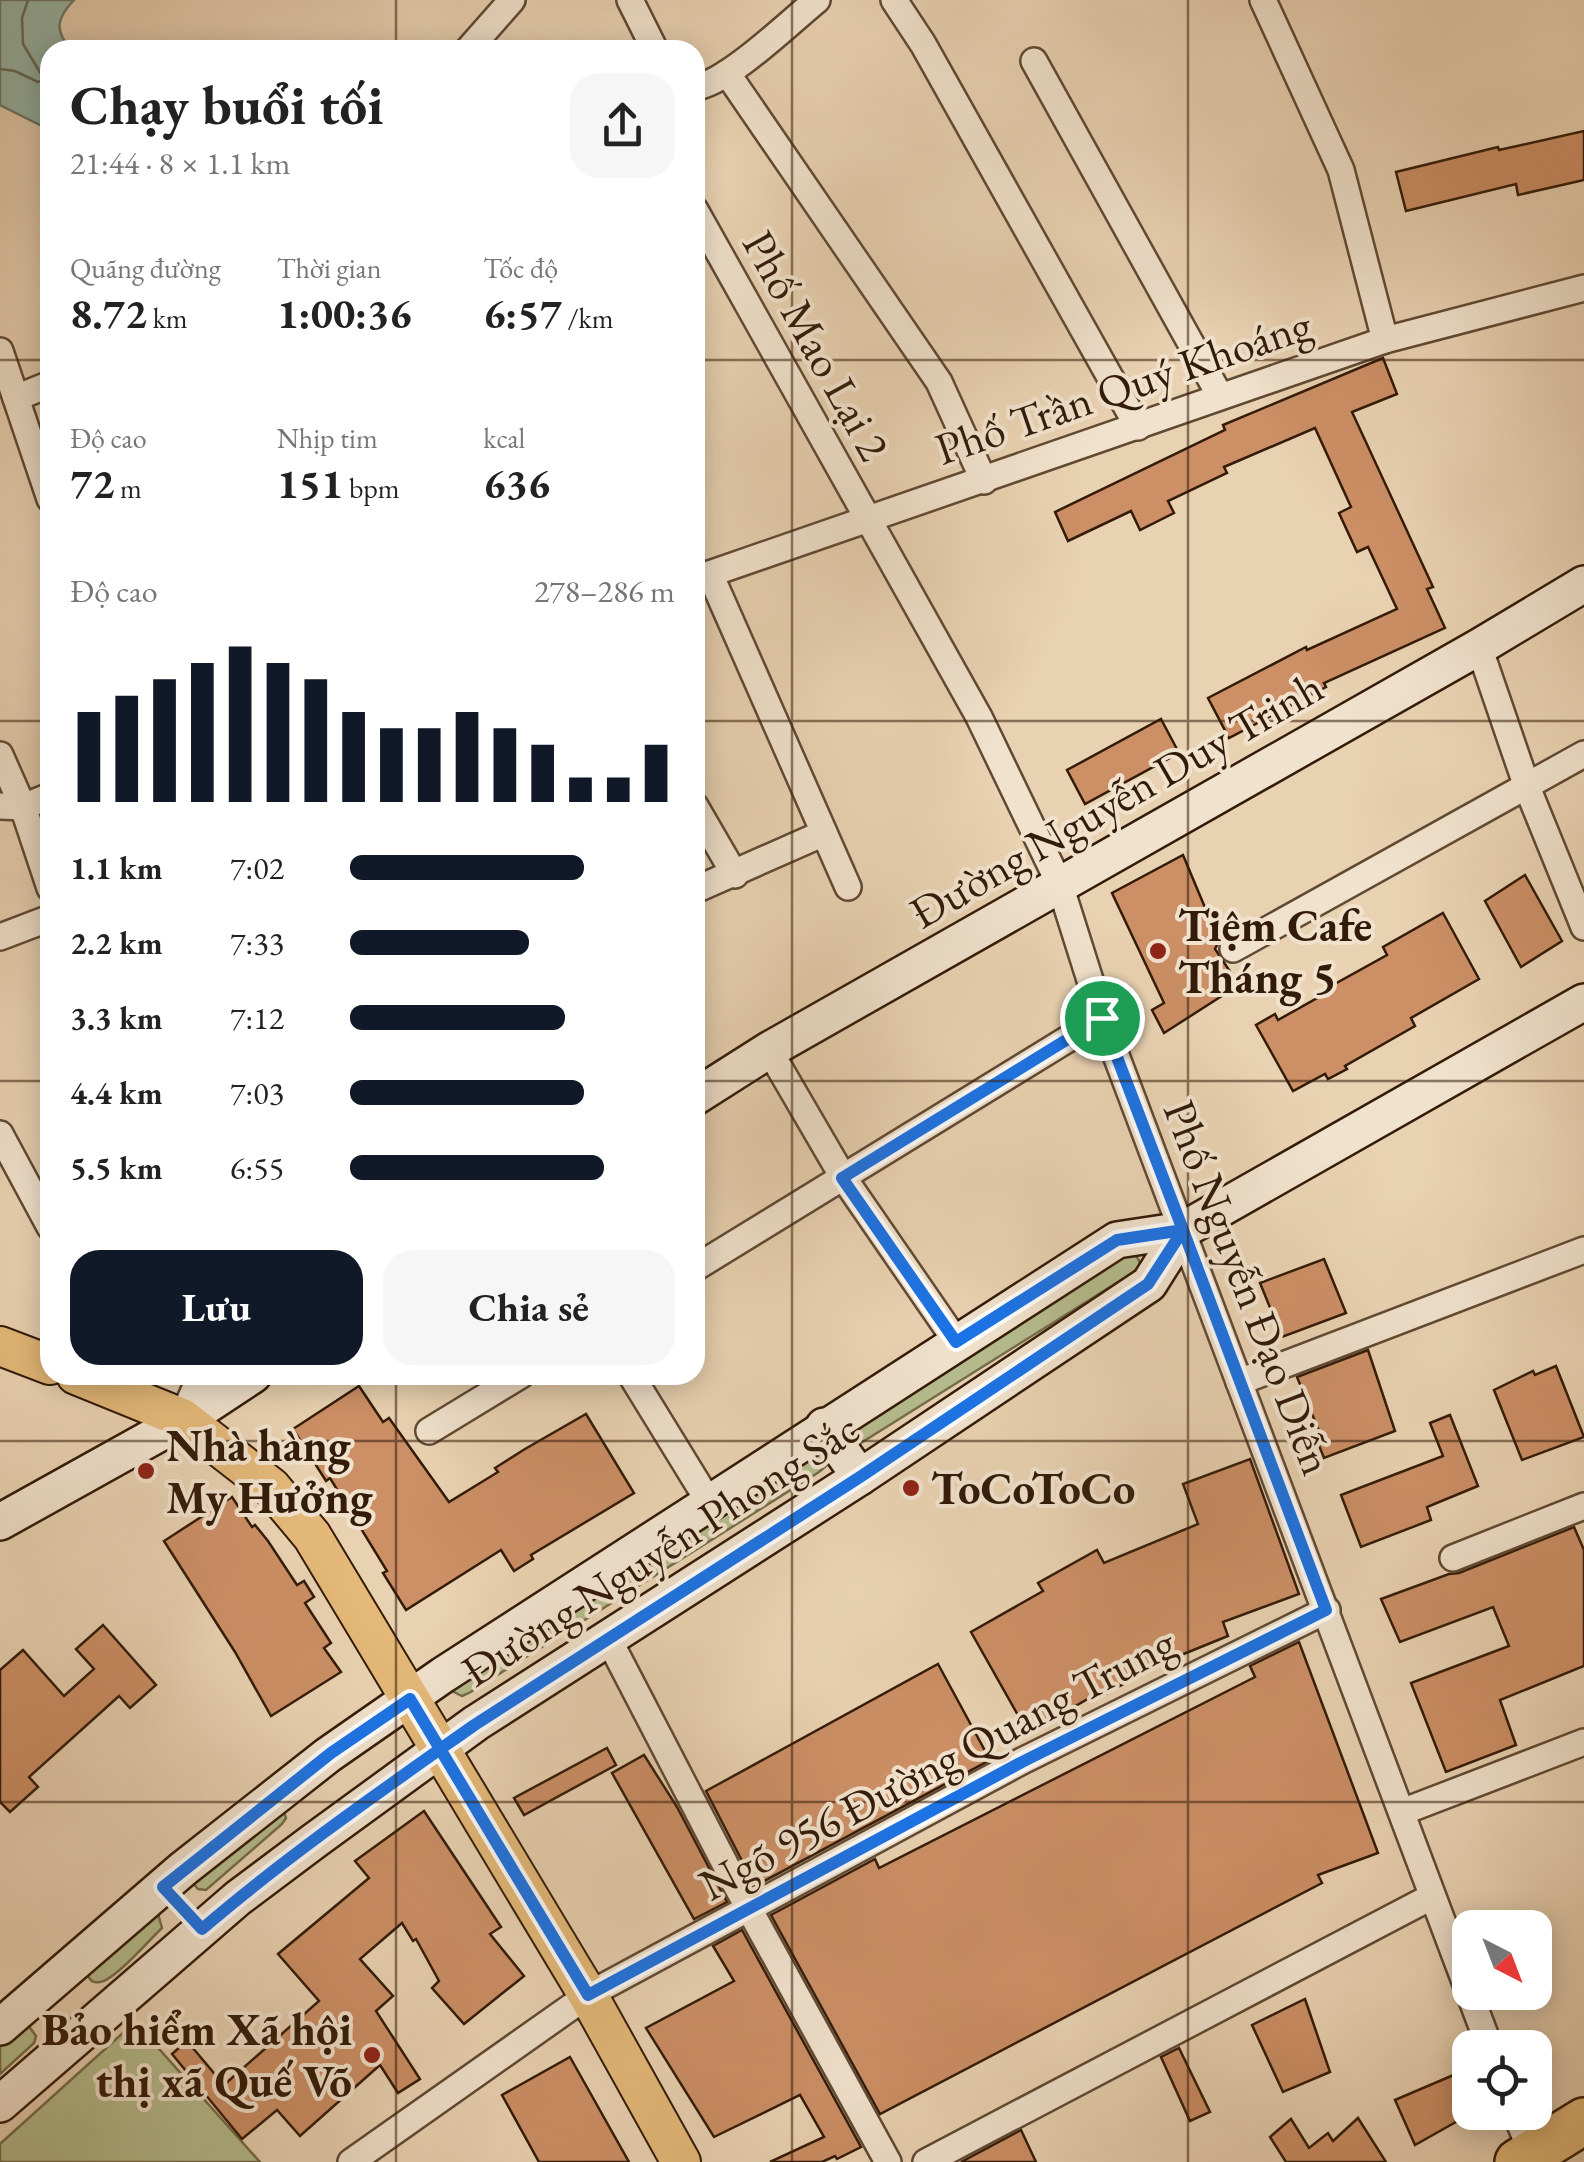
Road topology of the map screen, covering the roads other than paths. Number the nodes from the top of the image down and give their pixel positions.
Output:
1 (512, 0) edge
2 (630, 0) edge
3 (817, 0) edge
4 (894, 0) edge
5 (1264, 0) edge
6 (477, 40) edge
7 (650, 40) edge
8 (1034, 61) dead end
9 (726, 74) junction
10 (705, 85) edge
11 (705, 228) edge
12 (1584, 288) edge
13 (1385, 340) junction
14 (0, 351) edge
15 (40, 388) edge
16 (1220, 396) junction
17 (16, 398) junction
18 (1138, 426) junction
19 (40, 469) edge
20 (984, 480) junction
21 (867, 520) junction
22 (705, 575) edge
23 (705, 580) edge
24 (1584, 584) edge
25 (1479, 647) junction
26 (1584, 754) edge
27 (0, 755) edge
28 (1527, 787) junction
29 (40, 799) edge
30 (11, 806) edge
31 (705, 823) edge
32 (824, 833) junction
33 (40, 867) edge
34 (735, 875) junction
35 (705, 886) edge
36 (1060, 886) junction
37 (848, 887) dead end
38 (40, 922) edge
39 (1584, 927) edge
40 (0, 937) edge
41 (1233, 949) dead end
42 (1584, 1002) edge
43 (1102, 1018) junction
44 (769, 1050) junction
45 (705, 1091) edge
46 (0, 1134) edge
47 (842, 1178) junction
48 (40, 1208) edge
49 (1183, 1230) junction
50 (1584, 1250) edge
51 (705, 1262) edge
52 (956, 1342) junction
53 (0, 1346) edge
54 (40, 1361) edge
55 (1239, 1382) junction
56 (101, 1385) edge
57 (197, 1385) edge
58 (238, 1385) edge
59 (504, 1385) edge
60 (636, 1385) edge
61 (182, 1418) junction
62 (824, 1426) junction
63 (429, 1431) dead end
64 (860, 1477) junction
65 (709, 1502) junction
66 (1584, 1506) edge
67 (0, 1522) edge
68 (1453, 1558) dead end
69 (1326, 1610) junction
70 (609, 1640) junction
71 (410, 1699) junction
72 (1584, 1742) edge
73 (441, 1749) junction
74 (1402, 1812) junction
75 (163, 1887) junction
76 (1431, 1897) junction
77 (749, 1908) junction
78 (202, 1929) junction
79 (45, 1987) junction
80 (588, 1995) junction
81 (0, 2027) edge
82 (84, 2030) junction
83 (1483, 2030) edge
84 (0, 2104) edge
85 (1584, 2121) edge
86 (1522, 2142) edge
87 (351, 2162) edge
88 (681, 2162) edge
89 (888, 2162) edge
90 (926, 2162) edge

1 - 6 street
2 - 7 street
3 - 9 street
4 - 18 street
5 - 13 street
8 - 16 street
9 - 10 street
9 - 20 street
11 - 21 street, Phố Mao Lại 2
12 - 13 street, Phố Trần Quý Khoáng
13 - 16 street, Phố Trần Quý Khoáng
14 - 17 street
15 - 17 street
16 - 18 street, Phố Trần Quý Khoáng
17 - 19 street
18 - 20 street, Phố Trần Quý Khoáng
20 - 21 street, Phố Trần Quý Khoáng
21 - 22 street, Phố Trần Quý Khoáng
21 - 36 street, Phố Nguyễn Đạo Diễn
23 - 32 street
24 - 25 main road, Đường Nguyễn Duy Trinh
25 - 28 street
25 - 36 main road, Đường Nguyễn Duy Trinh
26 - 28 street
27 - 30 street
28 - 39 street
28 - 41 street
29 - 30 street
30 - 33 street
31 - 34 street
32 - 34 street
32 - 37 street
34 - 35 street
36 - 43 street, Phố Nguyễn Đạo Diễn
36 - 44 main road, Đường Nguyễn Duy Trinh
38 - 40 street
42 - 49 main road, Đường Nguyễn Phong Sắc
43 - 47 street
43 - 49 street, Phố Nguyễn Đạo Diễn
44 - 45 main road, Đường Nguyễn Duy Trinh
44 - 47 street
46 - 48 street
47 - 51 street
47 - 52 street
49 - 52 main road, Đường Nguyễn Phong Sắc
49 - 55 street, Phố Nguyễn Đạo Diễn
49 - 64 main road, Đường Nguyễn Phong Sắc
50 - 55 street
52 - 62 main road, Đường Nguyễn Phong Sắc
53 - 54 main road
55 - 69 street, Phố Nguyễn Đạo Diễn
56 - 61 main road
57 - 61 street
58 - 61 main road
59 - 63 street
60 - 65 street
61 - 67 main road
61 - 71 main road
62 - 64 main road
62 - 65 main road, Đường Nguyễn Phong Sắc
64 - 70 main road, Đường Nguyễn Phong Sắc
65 - 71 main road, Đường Nguyễn Phong Sắc
66 - 68 street
69 - 74 street, Phố Nguyễn Đạo Diễn
69 - 77 street, Ngõ 956 Đường Quang Trung
70 - 73 main road, Đường Nguyễn Phong Sắc
70 - 77 street
71 - 73 main road
71 - 75 main road, Đường Nguyễn Phong Sắc
72 - 74 street
73 - 78 main road, Đường Nguyễn Phong Sắc
73 - 80 main road
74 - 76 street, Phố Nguyễn Đạo Diễn
75 - 78 main road
75 - 79 main road, Đường Nguyễn Phong Sắc
76 - 83 street, Phố Nguyễn Đạo Diễn
76 - 90 street
77 - 80 street, Ngõ 956 Đường Quang Trung
77 - 89 street
78 - 82 main road, Đường Nguyễn Phong Sắc
79 - 81 main road, Đường Nguyễn Phong Sắc
79 - 82 main road
80 - 87 street, Ngõ 956 Đường Quang Trung
80 - 88 main road
82 - 84 main road, Đường Nguyễn Phong Sắc
85 - 86 highway

